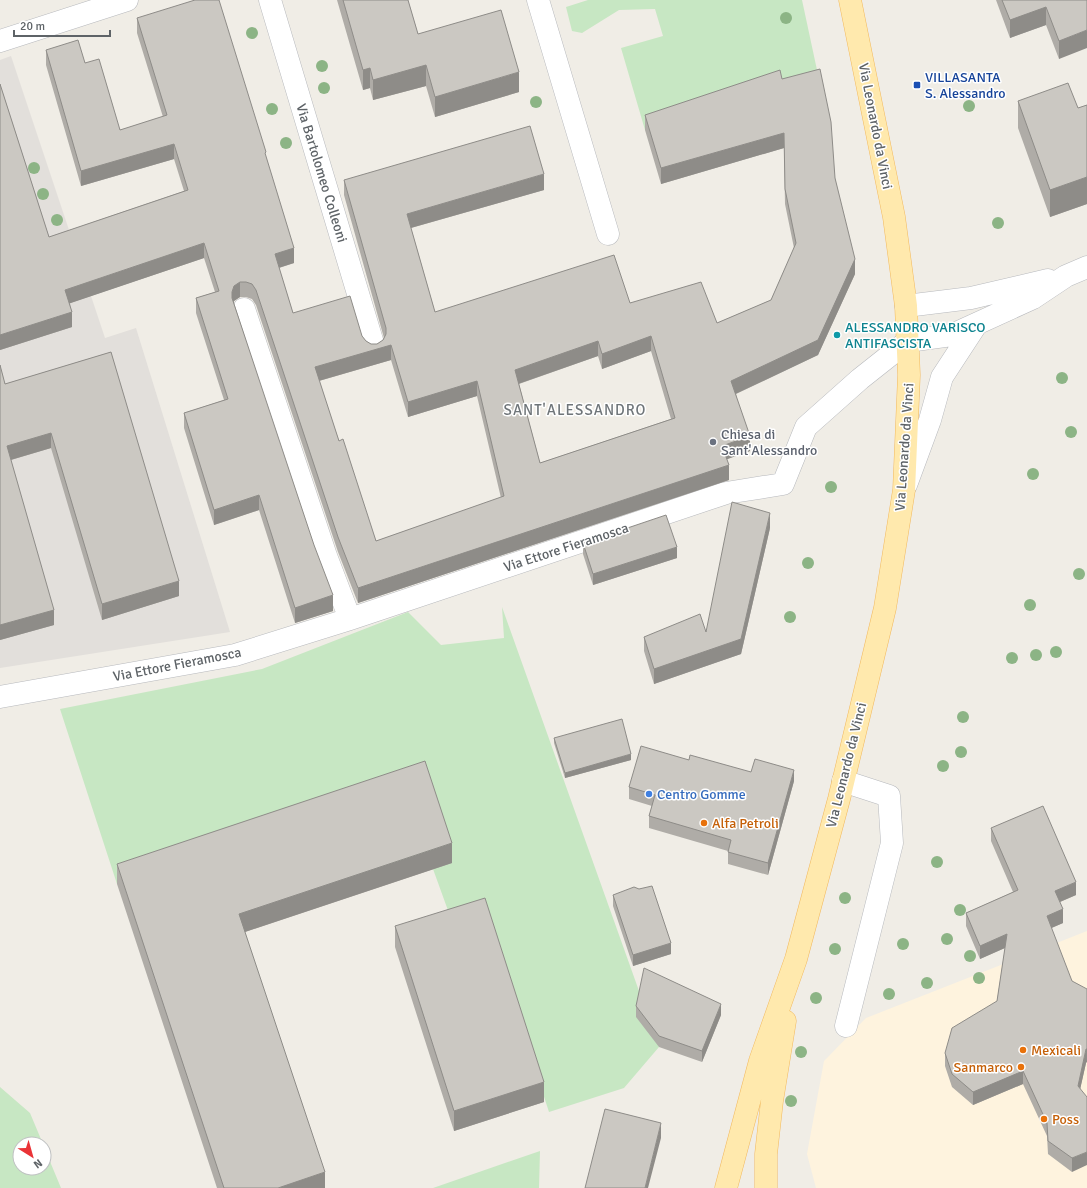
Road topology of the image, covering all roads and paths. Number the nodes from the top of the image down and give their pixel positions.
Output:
1 (127, 0) edge
2 (270, 0) edge
3 (538, 0) edge
4 (850, 0) edge
5 (0, 41) edge
6 (608, 234) dead end
7 (1087, 267) edge
8 (1066, 276) junction
9 (906, 306) junction
10 (244, 310) dead end
11 (976, 325) junction
12 (908, 341) junction
13 (374, 347) edge
14 (904, 490) junction
15 (350, 619) junction
16 (0, 696) edge
17 (843, 781) junction
18 (796, 959) junction
19 (846, 1026) dead end
20 (726, 1188) edge
21 (766, 1188) edge

1 - 5 street
2 - 13 street, Via Bartolomeo Colleoni
3 - 6 street
4 - 9 main road, Via Leonardo da Vinci
7 - 8 street
8 - 9 street
8 - 11 street
9 - 12 main road, Via Leonardo da Vinci
10 - 15 street
11 - 12 street
11 - 14 street
12 - 14 main road, Via Leonardo da Vinci
12 - 15 street, Via Ettore Fieramosca
14 - 17 main road, Via Leonardo da Vinci
15 - 16 street, Via Ettore Fieramosca
17 - 18 main road, Via Leonardo da Vinci
17 - 19 street
18 - 20 main road
18 - 21 main road

